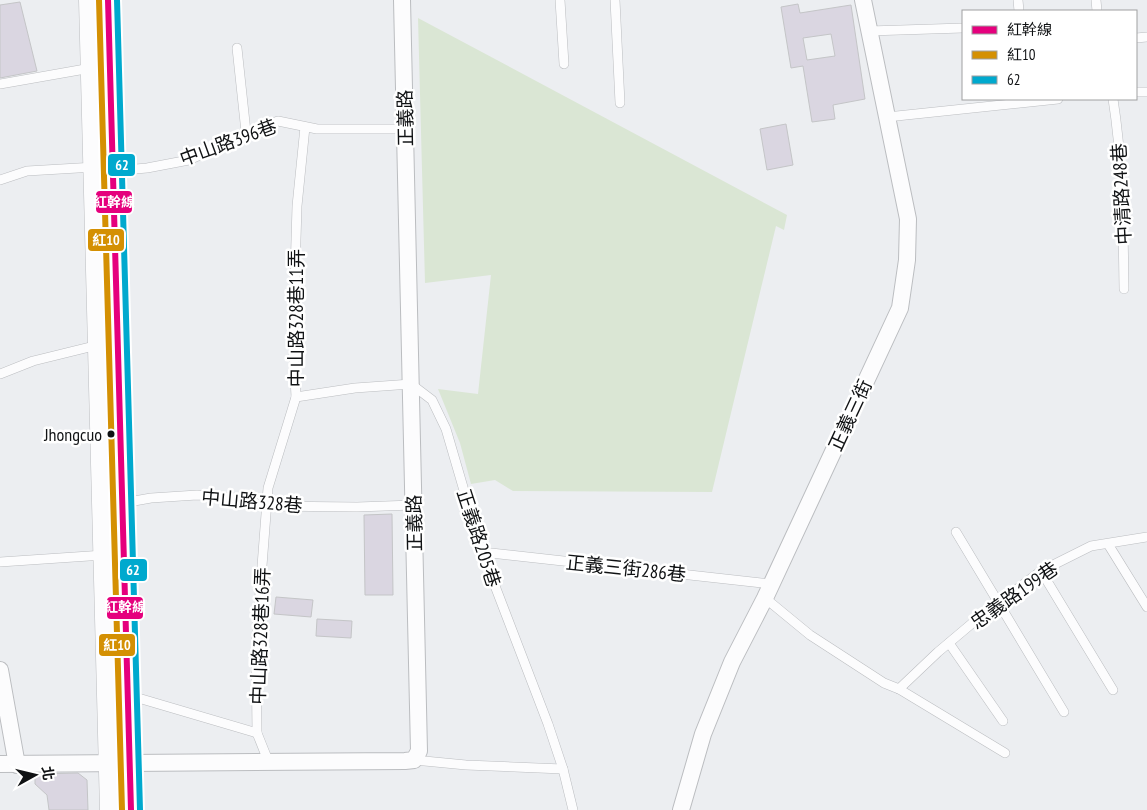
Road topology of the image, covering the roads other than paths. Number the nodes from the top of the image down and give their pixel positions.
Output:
1 (91, 0) edge
2 (108, 0) edge
3 (402, 0) edge
4 (560, 0) edge
5 (615, 0) edge
6 (863, 0) edge
7 (962, 28) edge
8 (869, 31) junction
9 (237, 48) dead end
10 (564, 64) dead end
11 (92, 68) junction
12 (0, 84) edge
13 (1039, 100) edge
14 (1113, 100) edge
15 (620, 103) dead end
16 (887, 116) junction
17 (306, 126) junction
18 (405, 129) junction
19 (246, 132) junction
20 (103, 169) junction
21 (0, 180) edge
22 (1124, 289) dead end
23 (100, 344) junction
24 (0, 374) edge
25 (411, 384) junction
26 (296, 397) junction
27 (121, 504) junction
28 (413, 505) junction
29 (266, 506) junction
30 (956, 532) dead end
31 (1147, 537) edge
32 (1108, 544) junction
33 (482, 552) junction
34 (105, 555) junction
35 (0, 562) edge
36 (1041, 571) junction
37 (768, 591) junction
38 (1000, 604) junction
39 (1147, 607) edge
40 (949, 643) junction
41 (0, 670) edge
42 (899, 689) junction
43 (1113, 690) dead end
44 (127, 695) junction
45 (1064, 712) dead end
46 (1003, 721) dead end
47 (257, 734) junction
48 (1004, 753) dead end
49 (414, 760) junction
50 (268, 763) junction
51 (0, 764) edge
52 (120, 764) junction
53 (17, 765) junction
54 (563, 769) junction
55 (112, 810) edge
56 (131, 810) edge
57 (573, 810) edge
58 (681, 810) edge

1 - 11 main road
2 - 20 main road
3 - 18 street, 正義路
4 - 10 lane
5 - 15 lane
6 - 8 street, 正義三街
7 - 8 lane
8 - 16 street, 正義三街
9 - 19 lane
11 - 12 lane
11 - 20 main road
13 - 16 lane
14 - 22 lane, 中清路248巷
16 - 37 street, 正義三街
17 - 18 lane, 中山路396巷
17 - 19 lane, 中山路396巷
17 - 26 lane, 中山路328巷11弄
18 - 25 street, 正義路
19 - 20 lane, 中山路396巷
20 - 21 lane, 中山路396巷
20 - 23 main road
20 - 27 main road
23 - 24 lane
23 - 34 main road
25 - 26 lane
25 - 28 street, 正義路
25 - 33 lane, 正義路205巷
26 - 29 lane, 中山路328巷11弄
27 - 29 lane, 中山路328巷
27 - 44 main road
28 - 29 lane, 中山路328巷
28 - 49 street, 正義路
29 - 47 lane, 中山路328巷16弄
30 - 38 lane
31 - 32 lane, 忠義路199巷
32 - 36 lane, 忠義路199巷
32 - 39 lane
33 - 37 lane, 正義三街286巷
33 - 54 lane, 正義路205巷
34 - 35 lane
34 - 52 main road
36 - 38 lane, 忠義路199巷
36 - 43 lane
37 - 42 lane
37 - 58 street, 正義三街
38 - 40 lane, 忠義路199巷
38 - 45 lane
40 - 42 lane, 忠義路199巷
40 - 46 lane
41 - 53 street
42 - 48 lane
44 - 47 lane
44 - 52 main road
47 - 50 lane, 中山路328巷16弄
49 - 50 street
49 - 54 lane
50 - 52 street
51 - 53 street
52 - 53 street
52 - 55 main road
52 - 56 main road
54 - 57 lane, 正義路205巷

